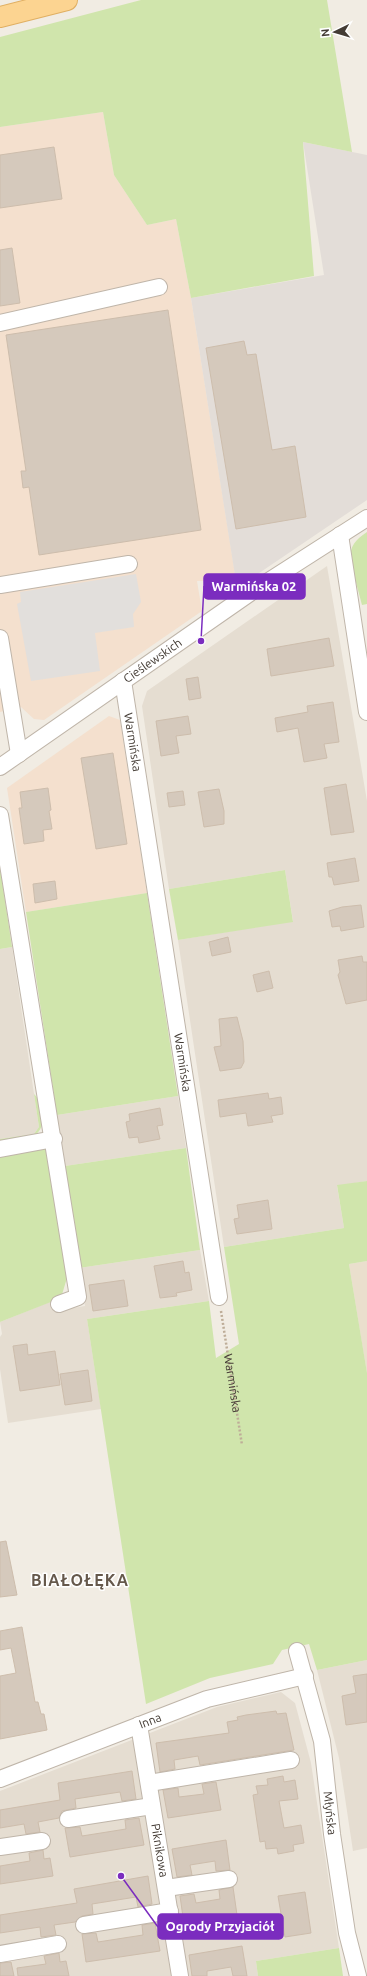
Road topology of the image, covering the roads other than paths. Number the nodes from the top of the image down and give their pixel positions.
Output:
1 (67, 0) edge
2 (0, 17) edge
3 (159, 287) dead end
4 (0, 323) edge
5 (367, 518) edge
6 (340, 535) junction
7 (129, 564) dead end
8 (0, 585) edge
9 (0, 638) edge
10 (122, 681) junction
11 (367, 712) edge
12 (19, 754) junction
13 (0, 767) edge
14 (0, 815) edge
15 (54, 1139) junction
16 (0, 1149) edge
17 (219, 1297) road end
18 (59, 1304) dead end
19 (297, 1651) dead end
20 (304, 1676) junction
21 (139, 1725) junction
22 (292, 1760) dead end
23 (0, 1780) edge
24 (149, 1783) junction
25 (152, 1806) junction
26 (68, 1819) dead end
27 (42, 1841) dead end
28 (0, 1847) edge
29 (230, 1879) dead end
30 (166, 1888) junction
31 (170, 1911) junction
32 (84, 1925) dead end
33 (58, 1944) dead end
34 (0, 1954) edge
35 (180, 1976) edge
36 (358, 1976) edge

1 - 2 main road
3 - 4 street
5 - 6 street, Cieślewskich
6 - 10 street, Cieślewskich
6 - 11 street
7 - 8 street
9 - 12 street
10 - 12 street, Cieślewskich
10 - 17 street, Warmińska
12 - 13 street, Cieślewskich
14 - 15 street
15 - 16 street
15 - 18 street
19 - 20 street, Młyńska
20 - 21 street, Inna
20 - 36 street, Młyńska
21 - 23 street, Inna
21 - 24 street, Piknikowa
22 - 24 street
24 - 25 street, Piknikowa
25 - 26 street
25 - 30 street, Piknikowa
27 - 28 street
29 - 30 street
30 - 31 street, Piknikowa
31 - 32 street
31 - 35 street, Piknikowa
33 - 34 street

